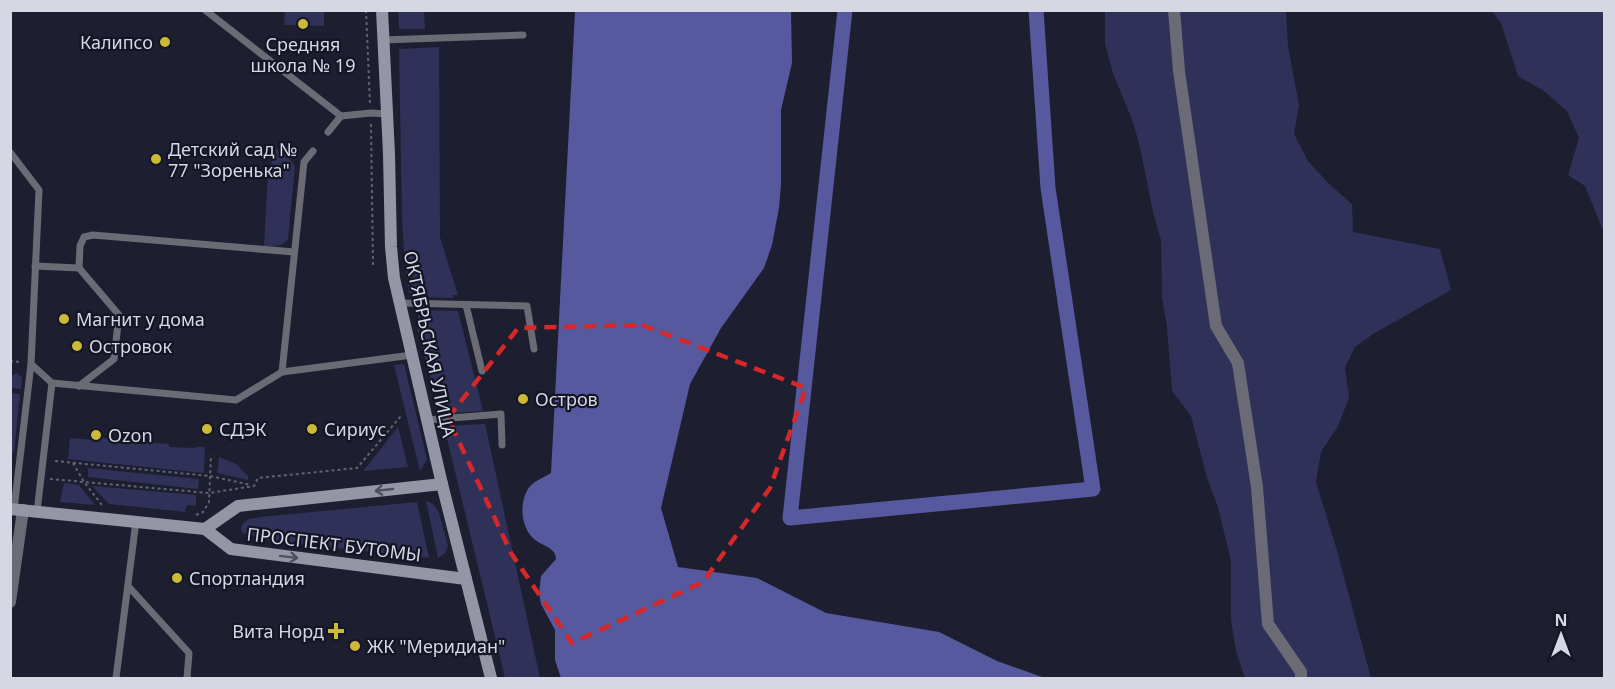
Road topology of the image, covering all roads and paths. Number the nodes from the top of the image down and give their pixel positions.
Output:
1 (206, 10) edge
2 (366, 10) edge
3 (382, 10) edge
4 (1174, 10) edge
5 (523, 35) dead end
6 (383, 40) junction
7 (371, 114) junction
8 (387, 114) junction
9 (341, 116) junction
10 (328, 132) dead end
11 (10, 152) edge
12 (313, 152) dead end
13 (294, 252) junction
14 (373, 265) dead end
15 (35, 266) junction
16 (79, 268) junction
17 (401, 303) junction
18 (465, 305) junction
19 (534, 349) dead end
20 (412, 355) junction
21 (30, 364) junction
22 (482, 371) dead end
23 (282, 372) junction
24 (52, 383) junction
25 (79, 386) junction
26 (401, 416) dead end
27 (427, 420) junction
28 (502, 445) dead end
29 (211, 456) dead end
30 (43, 460) junction
31 (73, 463) junction
32 (210, 476) junction
33 (40, 478) junction
34 (84, 482) junction
35 (442, 484) junction
36 (254, 486) junction
37 (209, 493) junction
38 (103, 507) dead end
39 (16, 510) edge
40 (37, 512) junction
41 (192, 516) dead end
42 (136, 522) junction
43 (205, 529) junction
44 (465, 579) junction
45 (128, 586) junction
46 (10, 602) edge
47 (116, 678) edge
48 (187, 678) edge
49 (491, 678) edge
50 (1301, 678) edge

1 - 9 lane
2 - 7 path
3 - 6 street, ОКТЯБРЬСКАЯ УЛИЦА
4 - 50 street
5 - 6 lane
6 - 8 street, ОКТЯБРЬСКАЯ УЛИЦА
7 - 8 lane
7 - 9 lane
7 - 14 path
8 - 17 street, ОКТЯБРЬСКАЯ УЛИЦА
9 - 10 lane
11 - 15 lane
12 - 13 lane
13 - 16 lane
13 - 23 lane
15 - 16 lane
15 - 21 lane
16 - 25 lane
17 - 18 lane
17 - 20 street, ОКТЯБРЬСКАЯ УЛИЦА
18 - 19 lane
18 - 22 lane
20 - 23 lane
20 - 27 street, ОКТЯБРЬСКАЯ УЛИЦА
21 - 24 lane
21 - 39 lane
23 - 25 lane
24 - 25 lane
24 - 30 lane
26 - 36 path
27 - 28 lane
27 - 35 street, ОКТЯБРЬСКАЯ УЛИЦА
29 - 32 path
30 - 31 path
30 - 33 lane
31 - 32 path
31 - 34 path
32 - 36 path
32 - 37 path
33 - 34 path
33 - 40 lane
34 - 37 path
34 - 38 path
35 -> 43 street, ПРОСПЕКТ БУТОМЫ
35 - 44 street, ОКТЯБРЬСКАЯ УЛИЦА
36 - 37 path
37 - 41 path
39 - 40 street
39 - 46 street
40 - 42 street
42 - 43 street
42 - 45 lane
43 -> 44 street, ПРОСПЕКТ БУТОМЫ
44 - 49 street, ОКТЯБРЬСКАЯ УЛИЦА
45 - 47 lane
45 - 48 lane

